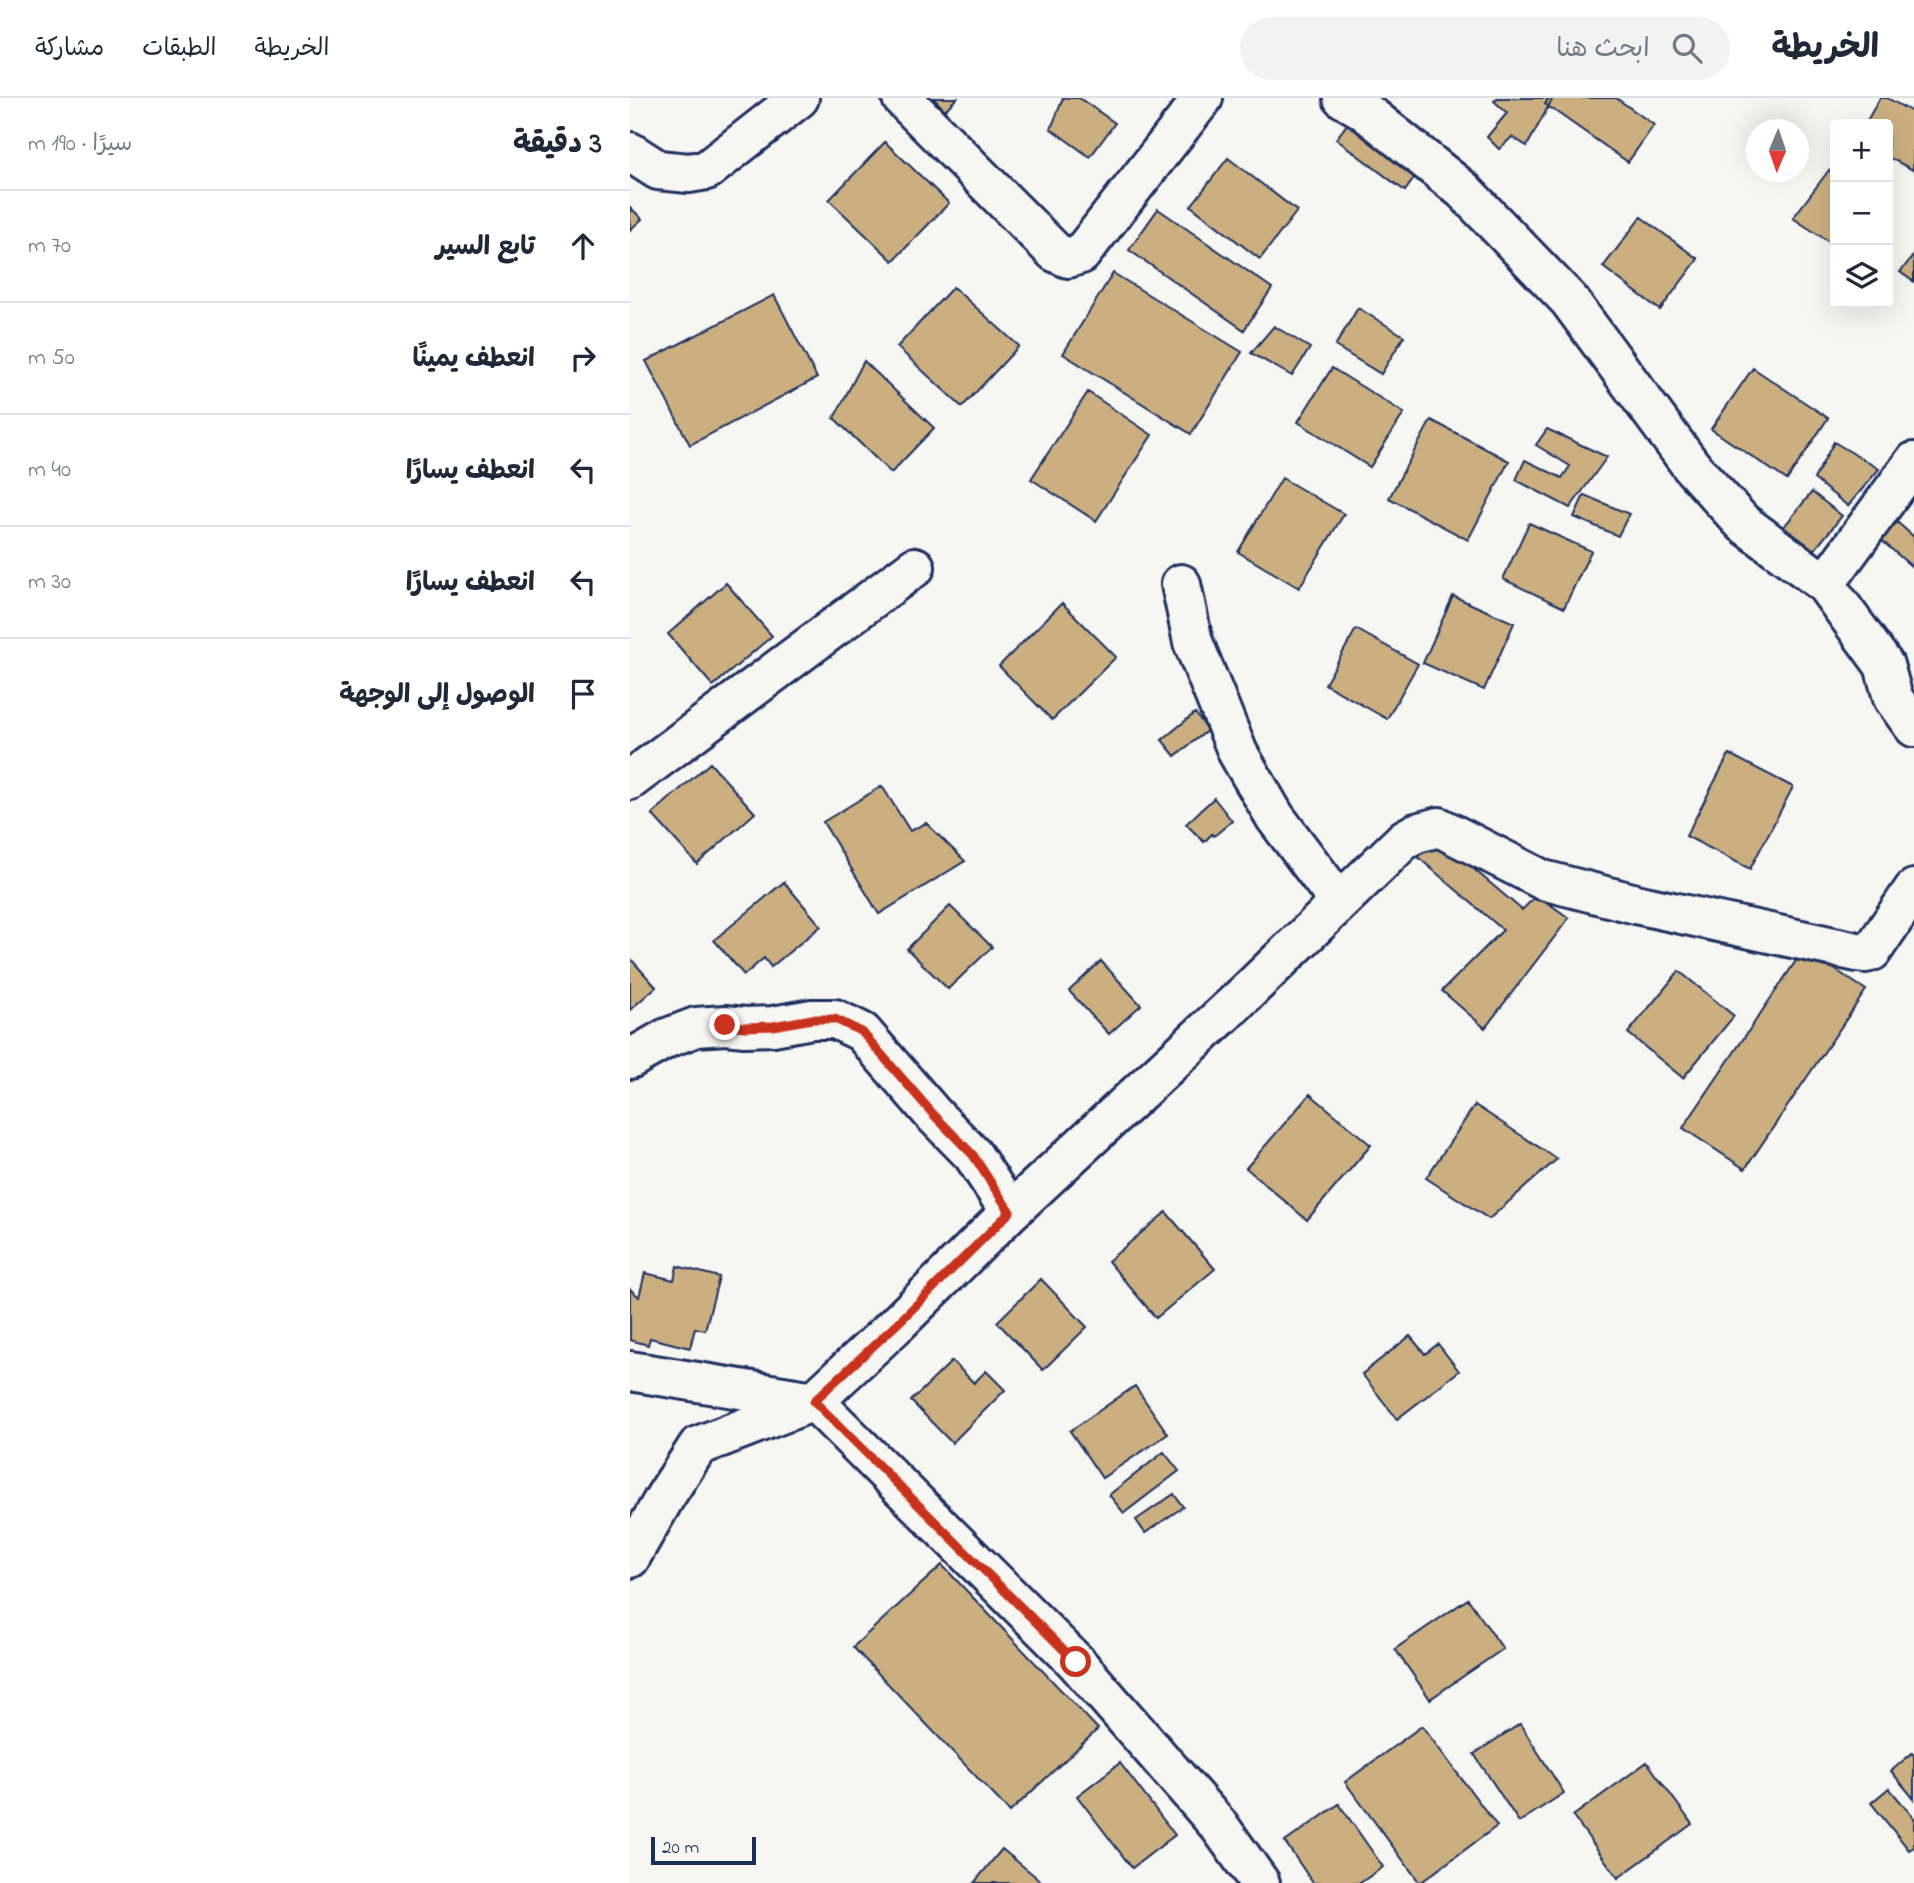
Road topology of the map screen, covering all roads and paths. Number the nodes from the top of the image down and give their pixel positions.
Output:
1 (799, 98) edge
2 (902, 98) edge
3 (1203, 98) edge
4 (1343, 98) edge
5 (630, 152) edge
6 (1914, 462) edge
7 (915, 567) dead end
8 (1181, 584) dead end
9 (1825, 584) junction
10 (1914, 727) edge
11 (630, 780) edge
12 (1914, 889) edge
13 (1339, 902) junction
14 (630, 1059) edge
15 (1010, 1212) junction
16 (630, 1371) edge
17 (814, 1401) junction
18 (630, 1558) edge
19 (1260, 1883) edge

1 - 5 street
2 - 3 street
4 - 9 street
6 - 9 street
7 - 11 street
8 - 13 street
9 - 10 street
12 - 13 street
13 - 15 street
14 - 15 street
15 - 17 street
16 - 17 street
17 - 18 street
17 - 19 street

